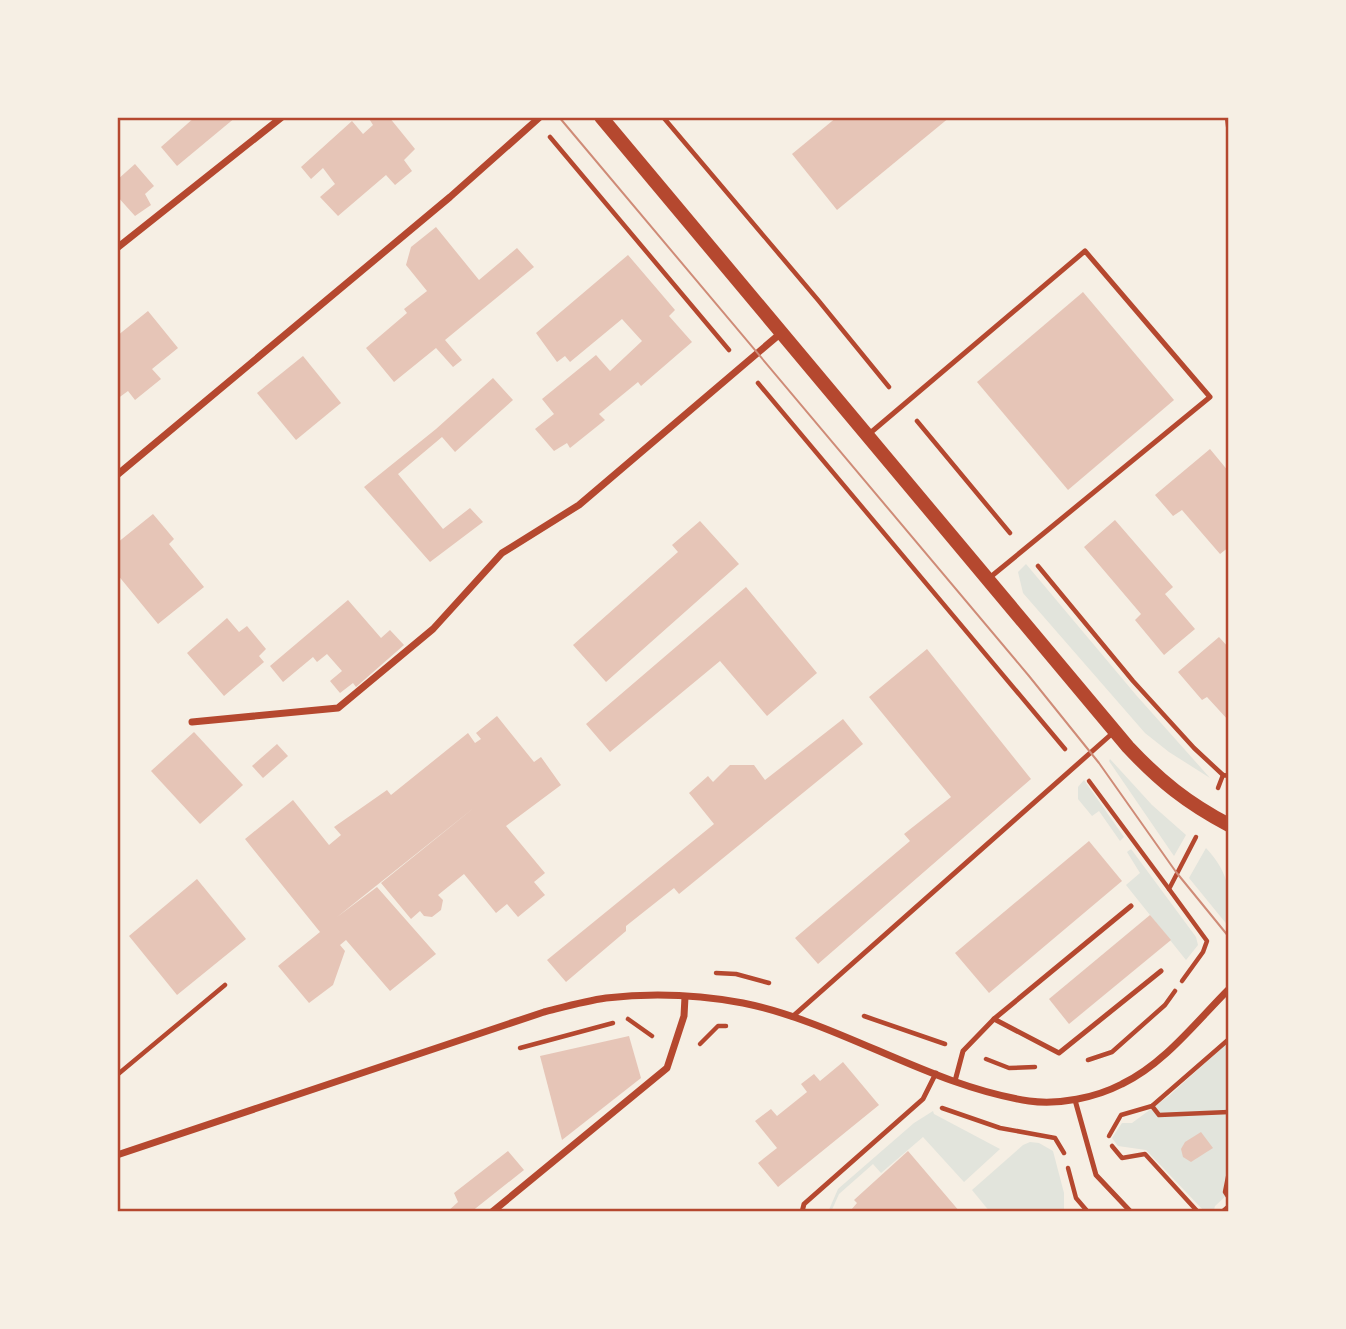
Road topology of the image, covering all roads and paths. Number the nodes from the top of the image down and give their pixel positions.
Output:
1 (282, 117) edge
2 (601, 117) edge
3 (663, 117) edge
4 (1227, 117) edge
5 (539, 119) edge
6 (1229, 134) edge
7 (117, 248) edge
8 (781, 333) junction
9 (742, 364) junction
10 (903, 405) junction
11 (867, 436) junction
12 (117, 475) edge
13 (1024, 550) junction
14 (988, 579) junction
15 (192, 722) dead end
16 (1115, 731) junction
17 (1077, 765) junction
18 (1226, 775) edge
19 (1209, 815) junction
20 (1229, 825) edge
21 (1169, 889) junction
22 (1132, 906) dead end
23 (1203, 952) dead end
24 (1161, 971) dead end
25 (225, 985) dead end
26 (1229, 989) edge
27 (685, 997) junction
28 (792, 1017) junction
29 (994, 1018) junction
30 (730, 1026) dead end
31 (1229, 1039) edge
32 (509, 1050) dead end
33 (674, 1050) junction
34 (694, 1054) dead end
35 (936, 1073) junction
36 (117, 1075) edge
37 (955, 1081) junction
38 (923, 1099) junction
39 (1075, 1100) junction
40 (1152, 1106) junction
41 (1229, 1112) edge
42 (117, 1155) edge
43 (1229, 1172) edge
44 (1229, 1198) edge
45 (1229, 1206) edge
46 (492, 1212) edge
47 (802, 1212) edge
48 (1088, 1212) edge
49 (1131, 1212) edge
50 (1198, 1212) edge
51 (1222, 1212) edge

1 - 7 street
2 - 8 main road
3 - 10 path
4 - 6 path
5 - 9 path
5 - 12 street
8 - 9 street
8 - 11 main road
9 - 15 street
9 - 17 path
10 - 11 lane
10 - 13 path
10 - 13 lane
11 - 14 main road
13 - 14 lane
13 - 18 path
14 - 16 main road
16 - 17 lane
16 - 19 main road
17 - 21 path
17 - 28 lane
18 - 19 path
19 - 20 main road
19 - 21 path
21 - 23 path
22 - 29 lane
24 - 29 lane
25 - 36 path
26 - 39 street
27 - 28 street
27 - 33 street
27 - 42 street
28 - 35 street
29 - 37 lane
30 - 34 path
31 - 40 path
32 - 33 path
33 - 46 street
35 - 37 street
35 - 38 lane
37 - 39 street
38 - 47 lane
38 - 48 path
39 - 49 lane
40 - 41 path
40 - 50 path
43 - 44 path
45 - 51 path

